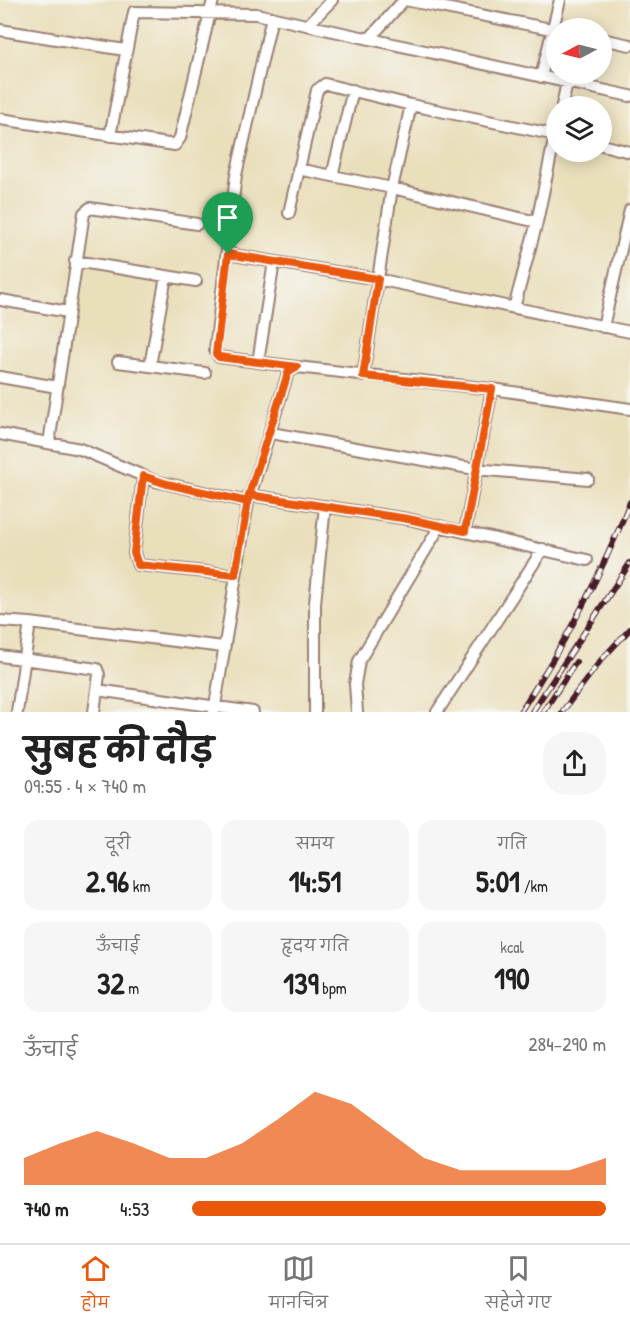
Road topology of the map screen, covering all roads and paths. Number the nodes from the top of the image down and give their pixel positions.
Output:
1 (136, 0) edge
2 (213, 0) edge
3 (332, 0) edge
4 (405, 0) edge
5 (560, 0) edge
6 (134, 12) junction
7 (210, 14) junction
8 (272, 17) junction
9 (557, 18) edge
10 (308, 24) junction
11 (546, 27) edge
12 (0, 30) edge
13 (369, 39) junction
14 (612, 41) edge
15 (630, 45) edge
16 (125, 50) junction
17 (546, 60) edge
18 (541, 77) junction
19 (546, 78) edge
20 (576, 84) edge
21 (353, 90) junction
22 (630, 96) edge
23 (411, 105) junction
24 (0, 119) edge
25 (546, 132) edge
26 (110, 136) junction
27 (612, 148) edge
28 (630, 152) edge
29 (550, 162) edge
30 (298, 170) junction
31 (332, 176) junction
32 (392, 188) junction
33 (630, 210) edge
34 (289, 213) dead end
35 (537, 222) junction
36 (198, 224) dead end
37 (228, 254) junction
38 (625, 256) edge
39 (75, 261) junction
40 (274, 262) junction
41 (165, 276) junction
42 (378, 279) junction
43 (196, 281) dead end
44 (1, 300) edge
45 (514, 308) junction
46 (68, 312) junction
47 (603, 327) junction
48 (630, 332) edge
49 (118, 362) dead end
50 (258, 362) junction
51 (150, 366) junction
52 (297, 367) junction
53 (205, 373) dead end
54 (363, 376) junction
55 (0, 377) edge
56 (57, 387) junction
57 (492, 389) junction
58 (630, 409) edge
59 (271, 433) junction
60 (0, 434) edge
61 (49, 443) junction
62 (475, 469) junction
63 (143, 476) junction
64 (588, 479) dead end
65 (249, 498) junction
66 (325, 506) junction
67 (440, 526) junction
68 (465, 531) junction
69 (543, 549) junction
70 (587, 560) dead end
71 (235, 575) junction
72 (0, 621) edge
73 (30, 623) junction
74 (224, 647) junction
75 (0, 656) edge
76 (26, 660) junction
77 (97, 690) junction
78 (215, 709) edge
79 (17, 712) edge
80 (94, 712) edge
81 (253, 712) edge
82 (315, 712) edge
83 (357, 712) edge
84 (437, 712) edge

1 - 6 street
2 - 7 street
3 - 10 street
4 - 11 street
4 - 13 street
5 - 9 street
6 - 7 street
6 - 16 street
7 - 8 street
7 - 26 street
8 - 10 street
8 - 37 street
10 - 13 street
12 - 16 street
13 - 18 street
14 - 15 street
16 - 26 street
17 - 18 street
18 - 19 street
20 - 22 street
21 - 23 street
21 - 30 street
21 - 31 street
23 - 25 street
23 - 32 street
24 - 26 street
27 - 28 street
29 - 35 street
30 - 31 street
30 - 34 street
31 - 32 street
32 - 35 street
32 - 42 street
33 - 38 street
35 - 45 street
36 - 39 street
37 - 40 street
37 - 50 street
38 - 47 street
39 - 41 street
39 - 46 street
40 - 42 street
40 - 50 street
41 - 43 street
41 - 51 street
42 - 45 street
42 - 54 street
44 - 46 street
45 - 47 street
46 - 56 street
47 - 48 street
49 - 51 street
50 - 52 street
51 - 53 street
52 - 54 street
52 - 59 street
54 - 57 street
55 - 56 street
56 - 61 street
57 - 58 street
57 - 62 street
59 - 62 street
59 - 65 street
60 - 61 street
61 - 63 street
62 - 64 street
62 - 68 street
63 - 65 street
63 - 71 street
65 - 66 street
65 - 71 street
66 - 67 street
66 - 82 street
67 - 68 street
67 - 83 street
68 - 69 street
69 - 70 street
69 - 84 street
71 - 74 street
72 - 73 street
73 - 74 street
73 - 76 street
74 - 78 street
75 - 76 street
76 - 77 street
76 - 79 street
77 - 78 street
77 - 80 street
78 - 81 street

